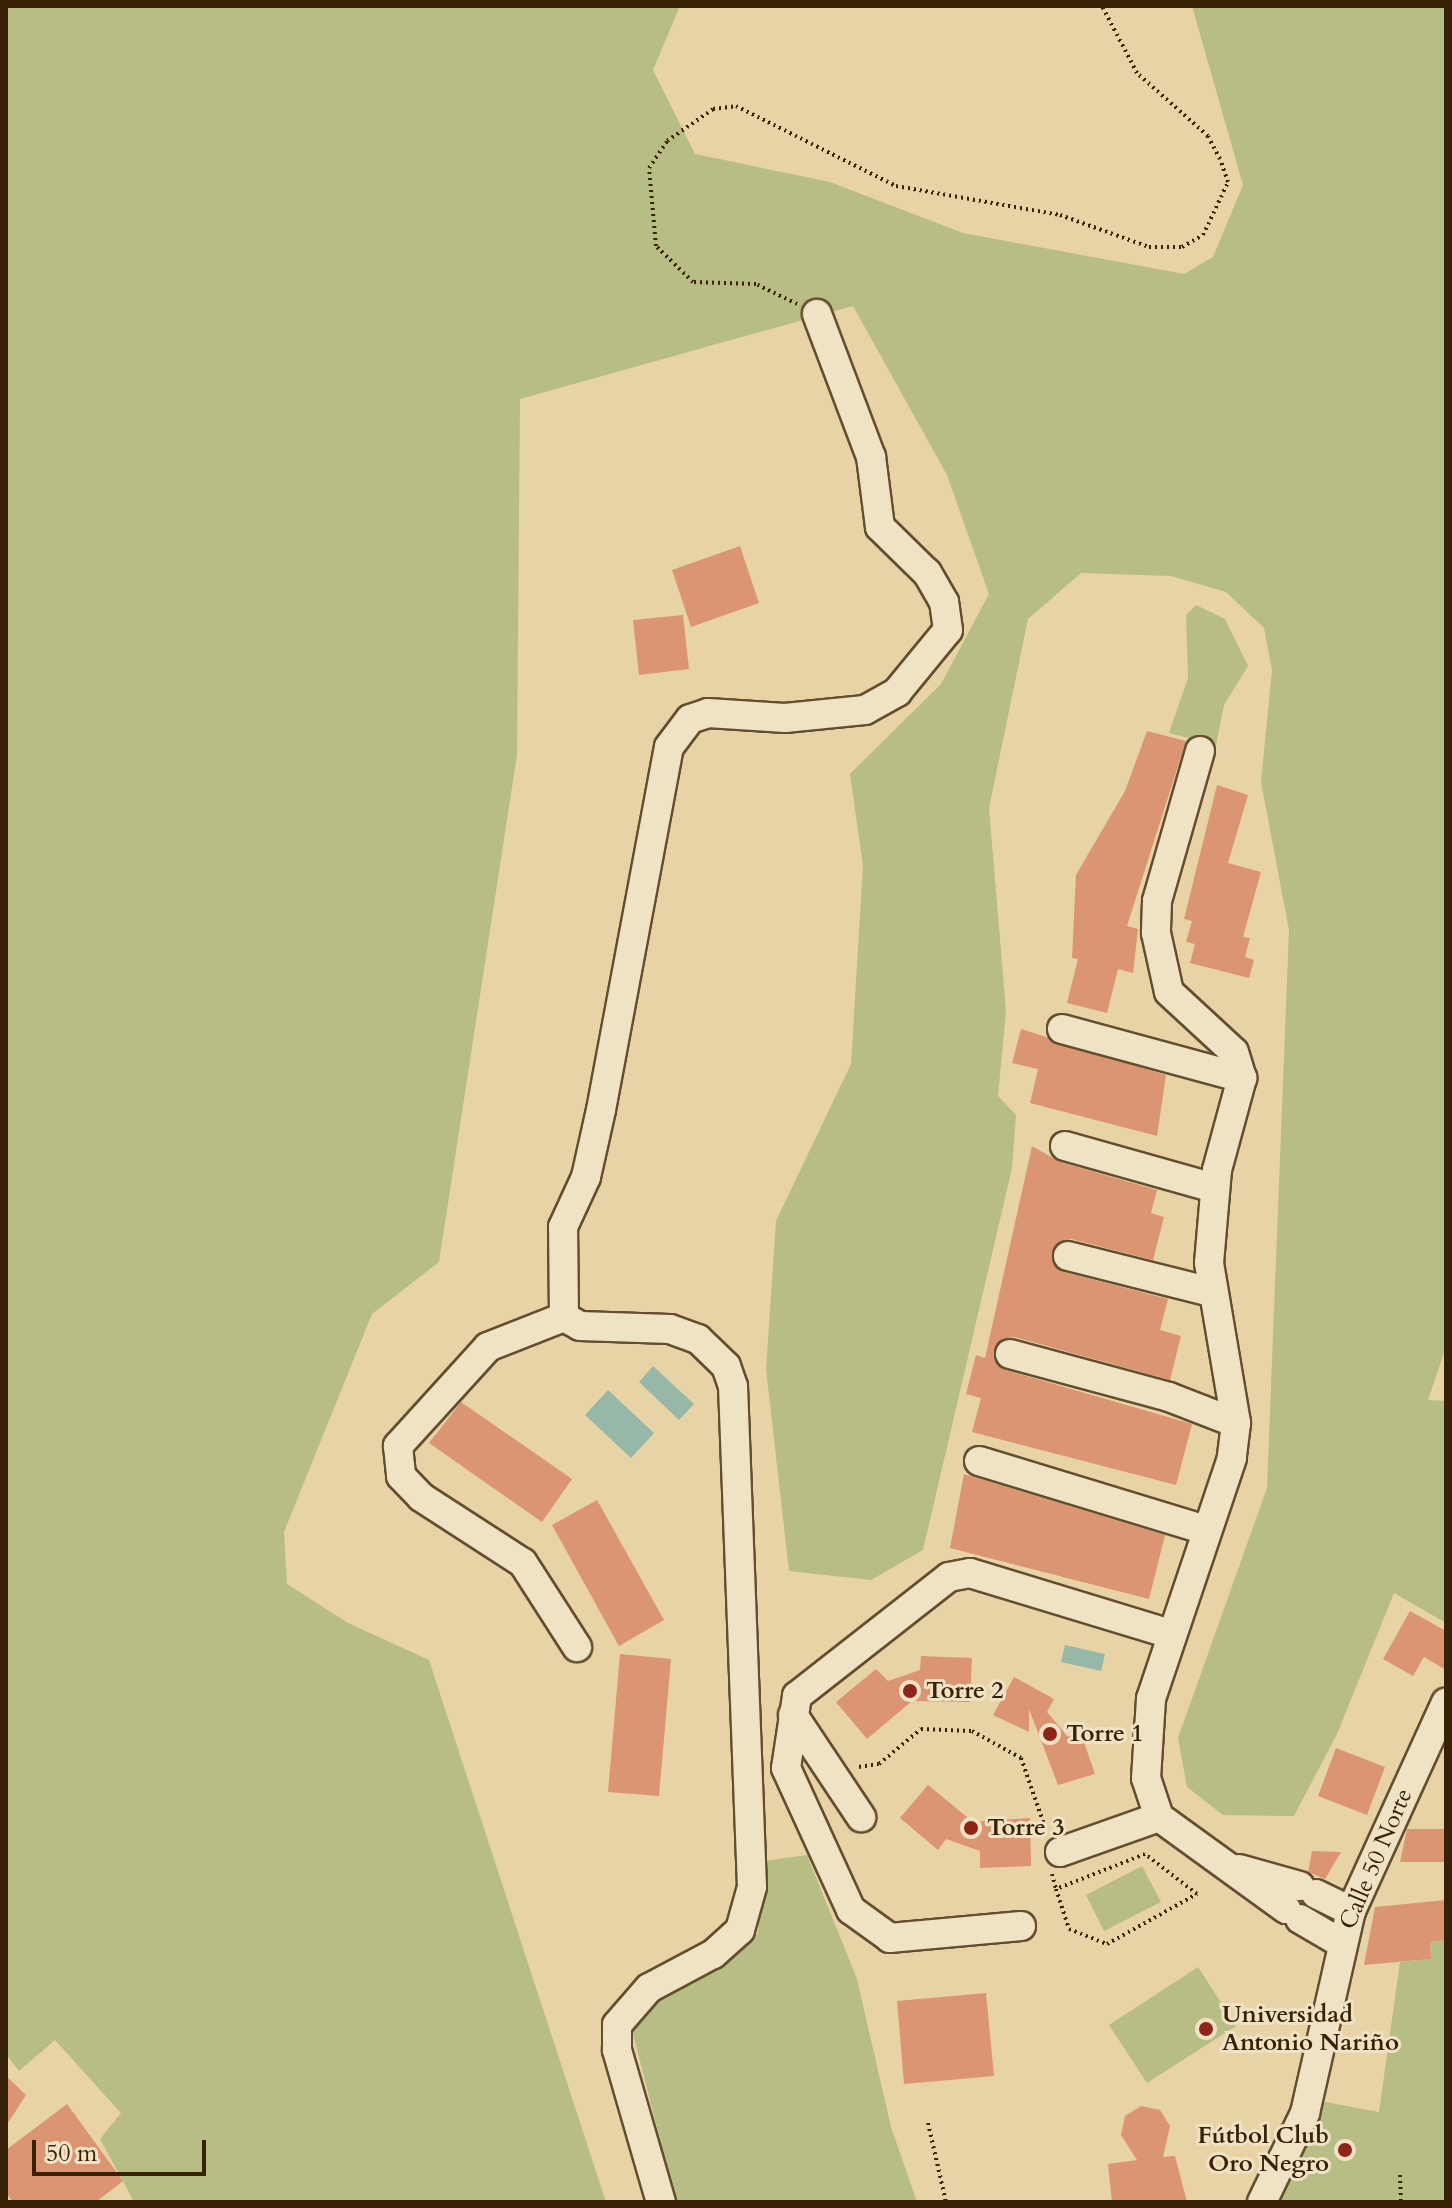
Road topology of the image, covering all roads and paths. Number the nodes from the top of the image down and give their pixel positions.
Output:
1 (1102, 6) edge
2 (817, 314) joint
3 (1200, 751) dead end
4 (1062, 1029) dead end
5 (1242, 1078) junction
6 (1065, 1146) dead end
7 (1214, 1188) junction
8 (1068, 1256) dead end
9 (1211, 1292) junction
10 (564, 1317) junction
11 (1010, 1354) dead end
12 (1236, 1423) junction
13 (979, 1461) dead end
14 (1203, 1529) junction
15 (1171, 1634) junction
16 (577, 1647) dead end
17 (1446, 1703) edge
18 (793, 1715) junction
19 (861, 1817) dead end
20 (1159, 1817) junction
21 (1060, 1852) dead end
22 (1300, 1902) junction
23 (1351, 1911) junction
24 (1021, 1926) dead end
25 (1341, 1943) junction
26 (928, 2123) dead end
27 (1400, 2175) dead end
28 (661, 2202) edge
29 (946, 2202) edge
30 (1262, 2202) edge
31 (1401, 2202) edge

1 - 2 path
2 - 10 street
3 - 5 street
4 - 5 street
5 - 7 street
6 - 7 street
7 - 9 street
8 - 9 street
9 - 12 street
10 - 16 street
10 - 28 street
11 - 12 street
12 - 14 street
13 - 14 street
14 - 15 street
15 - 18 street
15 - 20 street
17 - 23 street, Calle 50 Norte
18 - 19 street
18 - 24 street
20 - 21 street
20 - 22 street
22 - 23 street
22 - 25 street
23 - 25 street, Calle 50 Norte
25 - 30 street, Calle 50 Norte
26 - 29 path
27 - 31 path

